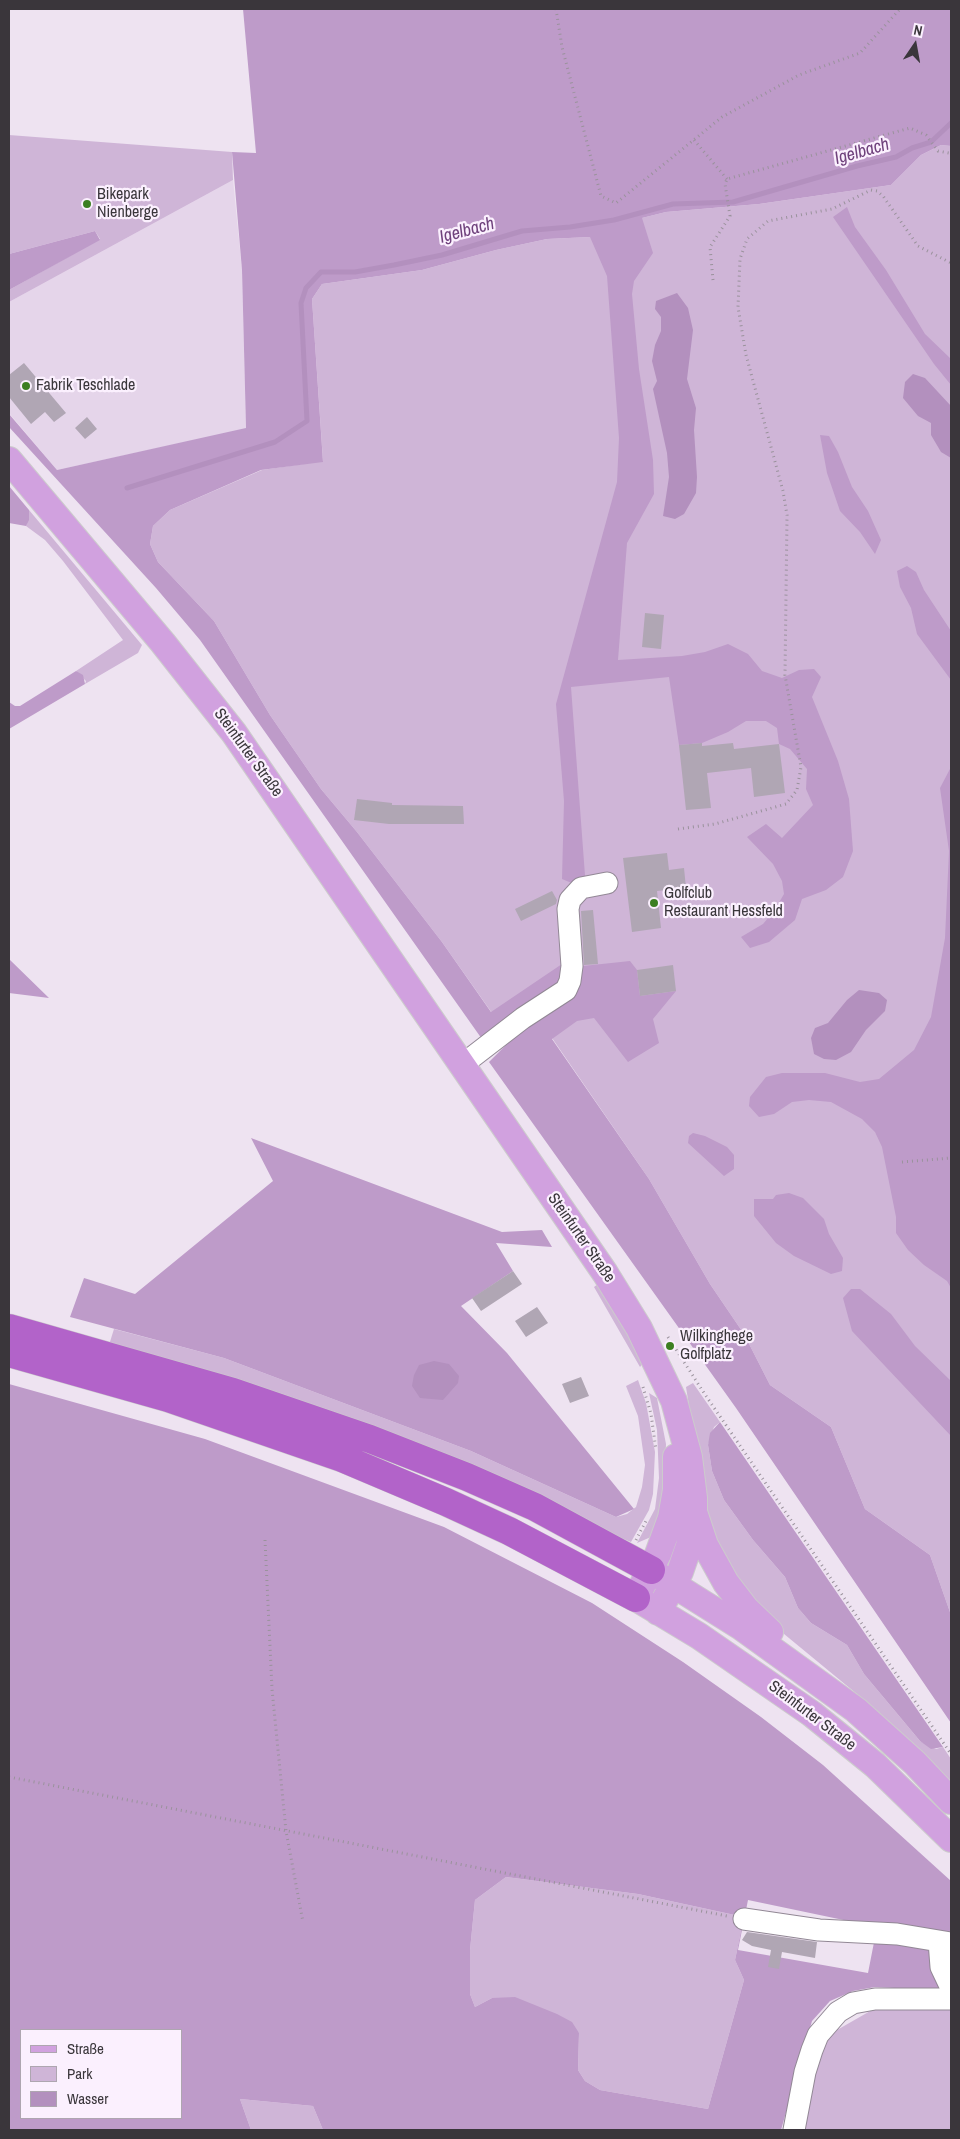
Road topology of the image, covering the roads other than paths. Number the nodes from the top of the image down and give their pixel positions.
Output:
1 (9, 460) edge
2 (607, 884) dead end
3 (462, 1065) junction
4 (9, 1328) edge
5 (9, 1353) edge
6 (679, 1422) junction
7 (694, 1511) junction
8 (662, 1577) junction
9 (647, 1605) junction
10 (795, 1664) junction
11 (951, 1801) edge
12 (951, 1839) edge
13 (744, 1920) road end
14 (945, 1942) edge
15 (951, 1988) edge
16 (951, 1999) edge
17 (794, 2130) edge

1 - 3 main road, Steinfurter Straße
2 - 3 lane
3 - 6 main road, Steinfurter Straße
4 - 8 highway
5 - 9 highway
6 - 7 main road, Steinfurter Straße
6 - 8 main road, Steinfurter Straße
7 - 8 main road, Steinfurter Straße
7 - 10 main road
8 - 9 main road, Steinfurter Straße
8 - 10 main road, Steinfurter Straße
9 - 12 main road, Steinfurter Straße
10 - 11 main road, Steinfurter Straße
13 - 14 lane
14 - 15 lane
16 - 17 lane

